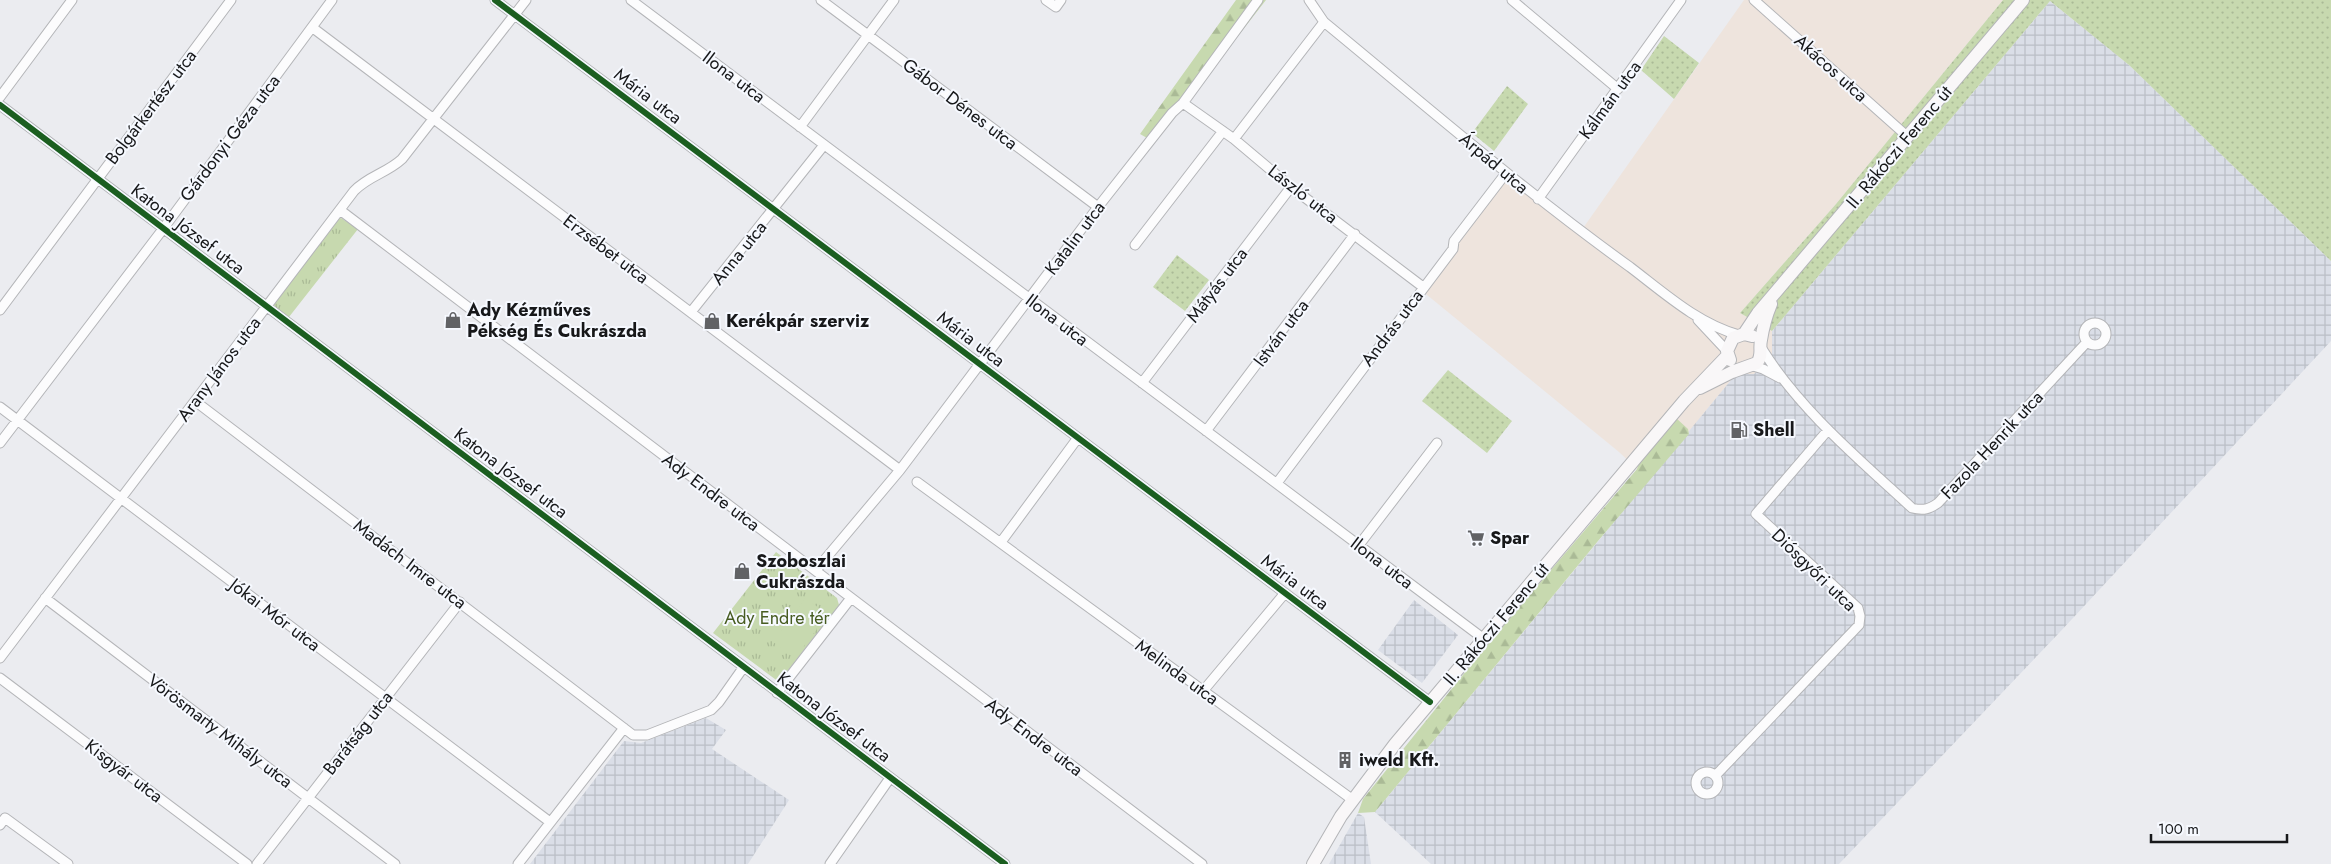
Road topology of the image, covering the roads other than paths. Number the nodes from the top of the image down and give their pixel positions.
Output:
1 (72, 0) edge
2 (231, 0) edge
3 (332, 0) edge
4 (495, 0) edge
5 (526, 0) edge
6 (632, 0) edge
7 (822, 0) edge
8 (894, 0) edge
9 (1046, 0) edge
10 (1258, 0) edge
11 (1309, 0) edge
12 (1512, 0) edge
13 (1681, 0) edge
14 (1754, 0) edge
15 (2023, 0) edge
16 (1059, 4) edge
17 (514, 14) junction
18 (1324, 22) junction
19 (312, 28) junction
20 (868, 35) junction
21 (1618, 89) junction
22 (0, 97) edge
23 (1183, 103) junction
24 (0, 105) edge
25 (432, 120) junction
26 (800, 127) junction
27 (1223, 131) junction
28 (1908, 137) junction
29 (1234, 139) junction
30 (824, 145) junction
31 (1506, 173) junction
32 (98, 179) junction
33 (1291, 187) junction
34 (1538, 199) junction
35 (1098, 207) junction
36 (340, 210) junction
37 (775, 210) junction
38 (163, 229) junction
39 (1355, 234) junction
40 (1135, 245) dead end
41 (1423, 287) junction
42 (1774, 295) junction
43 (1029, 299) junction
44 (266, 307) junction
45 (0, 310) edge
46 (691, 312) junction
47 (1691, 312) junction
48 (1742, 334) junction
49 (2087, 342) dead end
50 (1761, 346) junction
51 (1727, 353) junction
52 (980, 365) junction
53 (1747, 367) junction
54 (1782, 380) junction
55 (1142, 383) junction
56 (1692, 393) junction
57 (195, 401) junction
58 (0, 406) edge
59 (18, 420) junction
60 (1828, 430) junction
61 (1206, 431) junction
62 (1077, 439) junction
63 (0, 443) edge
64 (1437, 443) dead end
65 (900, 470) junction
66 (917, 482) dead end
67 (1277, 483) junction
68 (122, 499) junction
69 (1001, 542) junction
70 (1359, 545) junction
71 (816, 570) junction
72 (1284, 593) junction
73 (45, 598) junction
74 (850, 598) junction
75 (460, 602) junction
76 (1484, 639) junction
77 (0, 658) edge
78 (743, 668) junction
79 (0, 678) edge
80 (1203, 691) junction
81 (777, 693) junction
82 (385, 698) junction
83 (1430, 702) junction
84 (624, 728) junction
85 (1716, 775) dead end
86 (890, 778) junction
87 (308, 797) junction
88 (1353, 800) junction
89 (3, 821) edge
90 (550, 822) junction
91 (68, 864) edge
92 (247, 864) edge
93 (257, 864) edge
94 (395, 864) edge
95 (518, 864) edge
96 (830, 864) edge
97 (1005, 864) edge
98 (1202, 864) edge
99 (1313, 864) edge

1 - 22 street
2 - 32 street, Bolgárkertész utca
3 - 19 street, Gárdonyi Géza utca
4 - 17 street, Mária utca
5 - 17 street, Arany János utca
6 - 26 street, Ilona utca
7 - 20 street, Gábor Dénes utca
8 - 20 street
9 - 16 street
10 - 23 street, Katalin utca
11 - 18 street, Árpád utca
12 - 21 street
13 - 21 street, Kálmán utca
14 - 28 street, Akácos utca
15 - 28 main road, II. Rákóczi Ferenc út
17 - 25 street, Arany János utca
17 - 37 street, Mária utca
18 - 29 street
18 - 31 street, Árpád utca
19 - 25 street, Erzsébet utca
19 - 38 street, Gárdonyi Géza utca
20 - 26 street
20 - 35 street, Gábor Dénes utca
21 - 34 street, Kálmán utca
23 - 27 street, László utca
23 - 35 street, Katalin utca
24 - 32 street, Katona József utca
25 - 36 street, Arany János utca
25 - 46 street, Erzsébet utca
26 - 30 street, Ilona utca
27 - 29 street, László utca
27 - 40 street
28 - 42 main road, II. Rákóczi Ferenc út
29 - 33 street, László utca
30 - 37 street, Anna utca
30 - 43 street, Ilona utca
31 - 34 street, Árpád utca
31 - 41 street, András utca
32 - 38 street, Katona József utca
32 - 45 street, Bolgárkertész utca
33 - 39 street, László utca
33 - 55 street, Mátyás utca
34 - 47 street, Árpád utca
35 - 43 street, Katalin utca
36 - 44 street, Arany János utca
36 - 71 street, Ady Endre utca
37 - 46 street, Anna utca
37 - 52 street, Mária utca
38 - 44 street, Katona József utca
38 - 59 street, Gárdonyi Géza utca
39 - 41 street, László utca
39 - 61 street, István utca
41 - 67 street, András utca
42 - 48 main road, II. Rákóczi Ferenc út
42 - 50 main road, II. Rákóczi Ferenc út
43 - 52 street, Katalin utca
43 - 55 street, Ilona utca
44 - 57 street, Arany János utca
44 - 78 street, Katona József utca
46 - 65 street, Erzsébet utca
47 - 48 street, Árpád utca
47 - 51 street, Árpád utca
48 - 50 main road
48 - 51 main road, II. Rákóczi Ferenc út
49 - 60 street, Fazola Henrik utca
50 - 53 main road, II. Rákóczi Ferenc út
50 - 54 street
51 - 53 main road
51 - 56 main road, II. Rákóczi Ferenc út
52 - 62 street, Mária utca
52 - 65 street, Katalin utca
53 - 54 street
53 - 56 main road, II. Rákóczi Ferenc út
54 - 60 street, Fazola Henrik utca
55 - 61 street, Ilona utca
56 - 76 main road, II. Rákóczi Ferenc út
57 - 68 street, Arany János utca
57 - 75 street, Madách Imre utca
58 - 59 street, Jókai Mór utca
59 - 63 street, Gárdonyi Géza utca
59 - 68 street, Jókai Mór utca
60 - 85 street, Diósgyőri utca
61 - 67 street, Ilona utca
62 - 69 street
62 - 72 street, Mária utca
64 - 70 street
65 - 71 street, Katalin utca
66 - 69 street, Melinda utca
67 - 70 street, Ilona utca
68 - 73 street, Arany János utca
68 - 82 street, Jókai Mór utca
69 - 80 street, Melinda utca
70 - 76 street, Ilona utca
71 - 74 street, Ady Endre utca
72 - 80 street
72 - 83 street, Mária utca
73 - 77 street, Arany János utca
73 - 87 street, Vörösmarty Mihály utca
74 - 81 street
74 - 98 street, Ady Endre utca
75 - 82 street, Barátság utca
75 - 84 street, Madách Imre utca
76 - 83 main road, II. Rákóczi Ferenc út
78 - 81 street, Katona József utca
78 - 84 street
79 - 92 street, Kisgyár utca
80 - 88 street, Melinda utca
81 - 86 street, Katona József utca
82 - 87 street, Barátság utca
82 - 90 street, Jókai Mór utca
83 - 88 main road, II. Rákóczi Ferenc út
84 - 90 street
86 - 96 street
86 - 97 street, Katona József utca
87 - 93 street, Barátság utca
87 - 94 street, Vörösmarty Mihály utca
88 - 99 main road, II. Rákóczi Ferenc út
89 - 91 street
90 - 95 street

